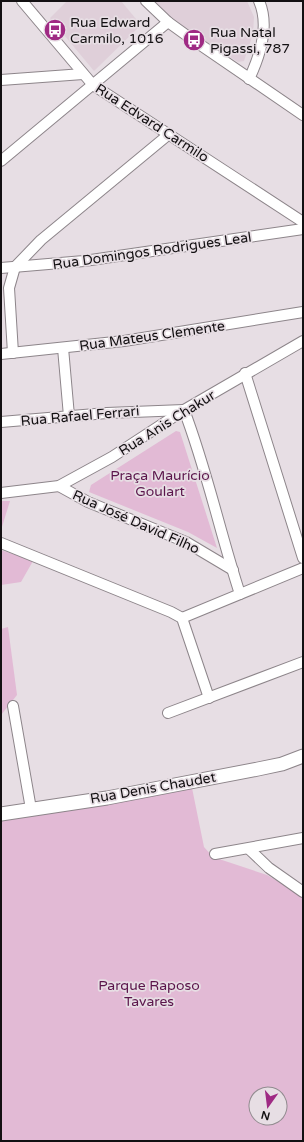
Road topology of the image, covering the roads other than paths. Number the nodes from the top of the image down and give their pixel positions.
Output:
1 (22, 1) edge
2 (146, 1) edge
3 (259, 1) edge
4 (168, 22) junction
5 (82, 74) junction
6 (250, 79) junction
7 (1, 80) edge
8 (93, 85) junction
9 (303, 115) edge
10 (168, 135) junction
11 (1, 161) edge
12 (303, 222) edge
13 (303, 230) edge
14 (15, 267) junction
15 (1, 268) edge
16 (303, 312) edge
17 (303, 341) edge
18 (63, 348) junction
19 (13, 353) junction
20 (1, 354) edge
21 (245, 373) junction
22 (184, 410) junction
23 (69, 416) junction
24 (1, 422) edge
25 (59, 486) junction
26 (1, 493) edge
27 (1, 543) edge
28 (303, 558) edge
29 (303, 568) edge
30 (233, 570) junction
31 (240, 594) junction
32 (182, 618) junction
33 (303, 662) edge
34 (209, 698) junction
35 (13, 706) dead end
36 (168, 713) dead end
37 (303, 756) edge
38 (30, 809) junction
39 (1, 814) edge
40 (303, 838) edge
41 (249, 849) junction
42 (215, 854) dead end
43 (303, 892) edge

1 - 5 street, Rua Edvard Carmilo
2 - 4 street
3 - 6 street
4 - 6 street
4 - 8 street
5 - 7 street
5 - 8 street, Rua Edvard Carmilo
6 - 9 street
8 - 10 street, Rua Edvard Carmilo
8 - 11 street
10 - 12 street, Rua Edvard Carmilo
10 - 14 street
13 - 14 street, Rua Domingos Rodrigues Leal
14 - 15 street, Rua Domingos Rodrigues Leal
14 - 19 street
16 - 18 street, Rua Mateus Clemente
17 - 21 street, Rua Anis Chakur
18 - 19 street, Rua Mateus Clemente
18 - 23 street
19 - 20 street, Rua Mateus Clemente
21 - 22 street, Rua Anis Chakur
21 - 28 street
22 - 23 street, Rua Rafael Ferrari
22 - 25 street, Rua Anis Chakur
22 - 30 street
23 - 24 street, Rua Rafael Ferrari
25 - 26 street, Rua Anis Chakur
25 - 30 street, Rua José David Filho
27 - 32 street
29 - 31 street
30 - 31 street
31 - 32 street
32 - 34 street
33 - 34 street
34 - 36 street
35 - 38 street
37 - 38 street, Rua Denis Chaudet
38 - 39 street, Rua Denis Chaudet
40 - 41 street
41 - 42 street
41 - 43 street

